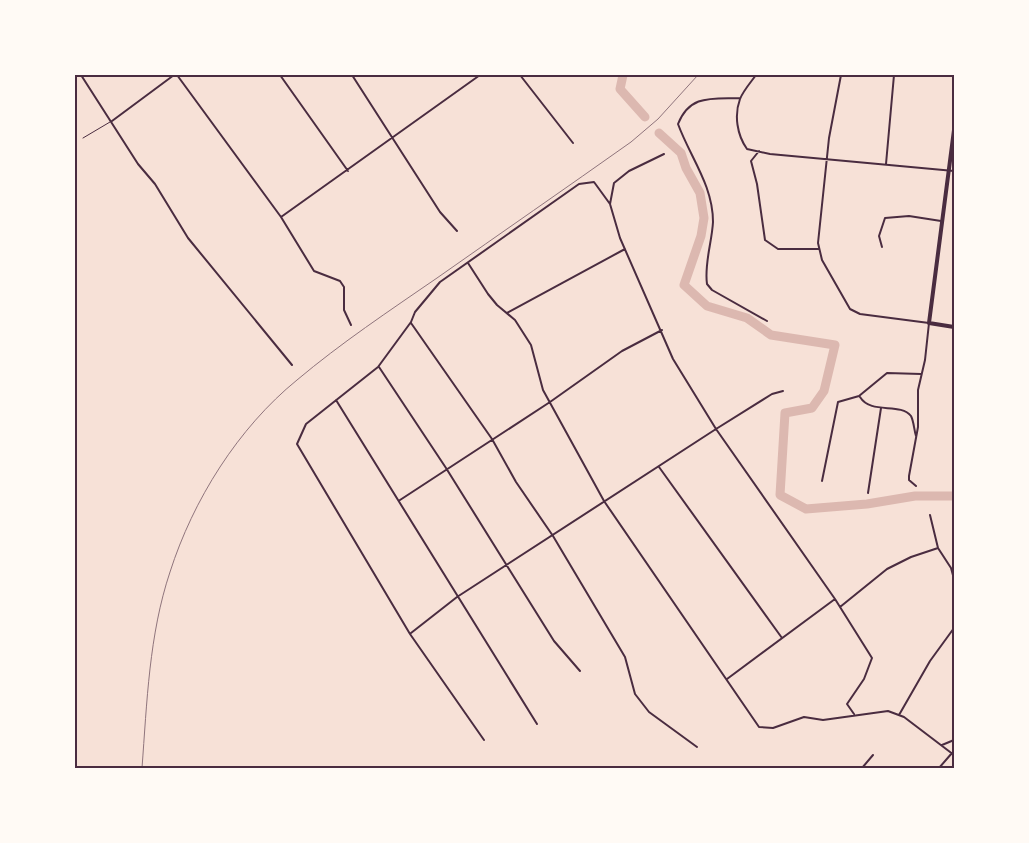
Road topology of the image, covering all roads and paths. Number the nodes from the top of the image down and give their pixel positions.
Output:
1 (81, 75) edge
2 (176, 75) edge
3 (280, 75) edge
4 (352, 75) edge
5 (480, 75) edge
6 (520, 75) edge
7 (756, 75) edge
8 (841, 75) edge
9 (894, 75) edge
10 (740, 98) junction
11 (111, 121) junction
12 (954, 130) edge
13 (83, 138) dead end
14 (394, 138) junction
15 (573, 143) dead end
16 (759, 151) junction
17 (664, 154) dead end
18 (827, 159) junction
19 (886, 164) junction
20 (348, 171) junction
21 (948, 171) junction
22 (954, 172) edge
23 (610, 204) junction
24 (281, 216) junction
25 (942, 221) junction
26 (457, 231) dead end
27 (882, 247) dead end
28 (625, 249) junction
29 (819, 249) junction
30 (468, 262) junction
31 (507, 313) junction
32 (767, 321) dead end
33 (411, 322) junction
34 (929, 323) junction
35 (350, 325) dead end
36 (954, 327) edge
37 (662, 330) junction
38 (292, 365) dead end
39 (378, 367) junction
40 (921, 374) junction
41 (783, 391) dead end
42 (859, 396) junction
43 (336, 400) junction
44 (550, 402) junction
45 (881, 408) junction
46 (716, 429) junction
47 (916, 436) junction
48 (492, 439) junction
49 (659, 467) junction
50 (446, 468) junction
51 (822, 481) dead end
52 (916, 486) dead end
53 (868, 493) dead end
54 (400, 500) junction
55 (604, 501) junction
56 (930, 516) dead end
57 (553, 536) junction
58 (938, 548) junction
59 (507, 566) junction
60 (954, 579) edge
61 (457, 597) junction
62 (835, 599) junction
63 (840, 607) junction
64 (954, 628) edge
65 (410, 634) junction
66 (782, 638) junction
67 (580, 671) dead end
68 (727, 679) junction
69 (854, 714) junction
70 (900, 715) junction
71 (537, 724) dead end
72 (484, 740) dead end
73 (954, 740) edge
74 (942, 745) junction
75 (697, 746) dead end
76 (953, 754) edge
77 (873, 755) dead end
78 (862, 768) edge
79 (939, 768) edge

1 - 11 street
2 - 11 street
2 - 24 street
3 - 20 street
4 - 14 street
5 - 14 street
6 - 15 street
7 - 10 street
8 - 18 street
9 - 19 street
10 - 16 street
10 - 32 street
11 - 13 lane
11 - 38 street
12 - 21 main road
14 - 20 street
14 - 26 street
16 - 18 street
16 - 29 street
17 - 23 street
18 - 19 street
18 - 29 street
19 - 21 street
20 - 24 street
21 - 22 street
21 - 25 main road
23 - 28 street
23 - 30 street
24 - 35 street
25 - 27 street
25 - 34 main road
28 - 31 street
28 - 37 street
29 - 34 street
30 - 31 street
30 - 33 street
31 - 44 street
33 - 39 street
33 - 48 street
34 - 36 main road
34 - 40 street
37 - 44 street
37 - 46 street
39 - 43 street
39 - 50 street
40 - 42 street
40 - 47 street
41 - 46 street
42 - 45 street
42 - 51 street
43 - 54 street
43 - 65 street
44 - 48 street
44 - 55 street
45 - 47 street
45 - 53 street
46 - 49 street
46 - 62 street
47 - 52 street
48 - 50 street
48 - 57 street
49 - 55 street
49 - 66 street
50 - 54 street
50 - 59 street
54 - 61 street
55 - 57 street
55 - 68 street
56 - 58 street
57 - 59 street
57 - 75 street
58 - 60 street
58 - 63 street
59 - 61 street
59 - 67 street
61 - 65 street
61 - 71 street
62 - 63 street
62 - 66 street
63 - 69 street
64 - 70 street
65 - 72 street
66 - 68 street
68 - 69 street
69 - 70 street
70 - 74 street
73 - 74 street
74 - 76 street
76 - 79 street
77 - 78 street

